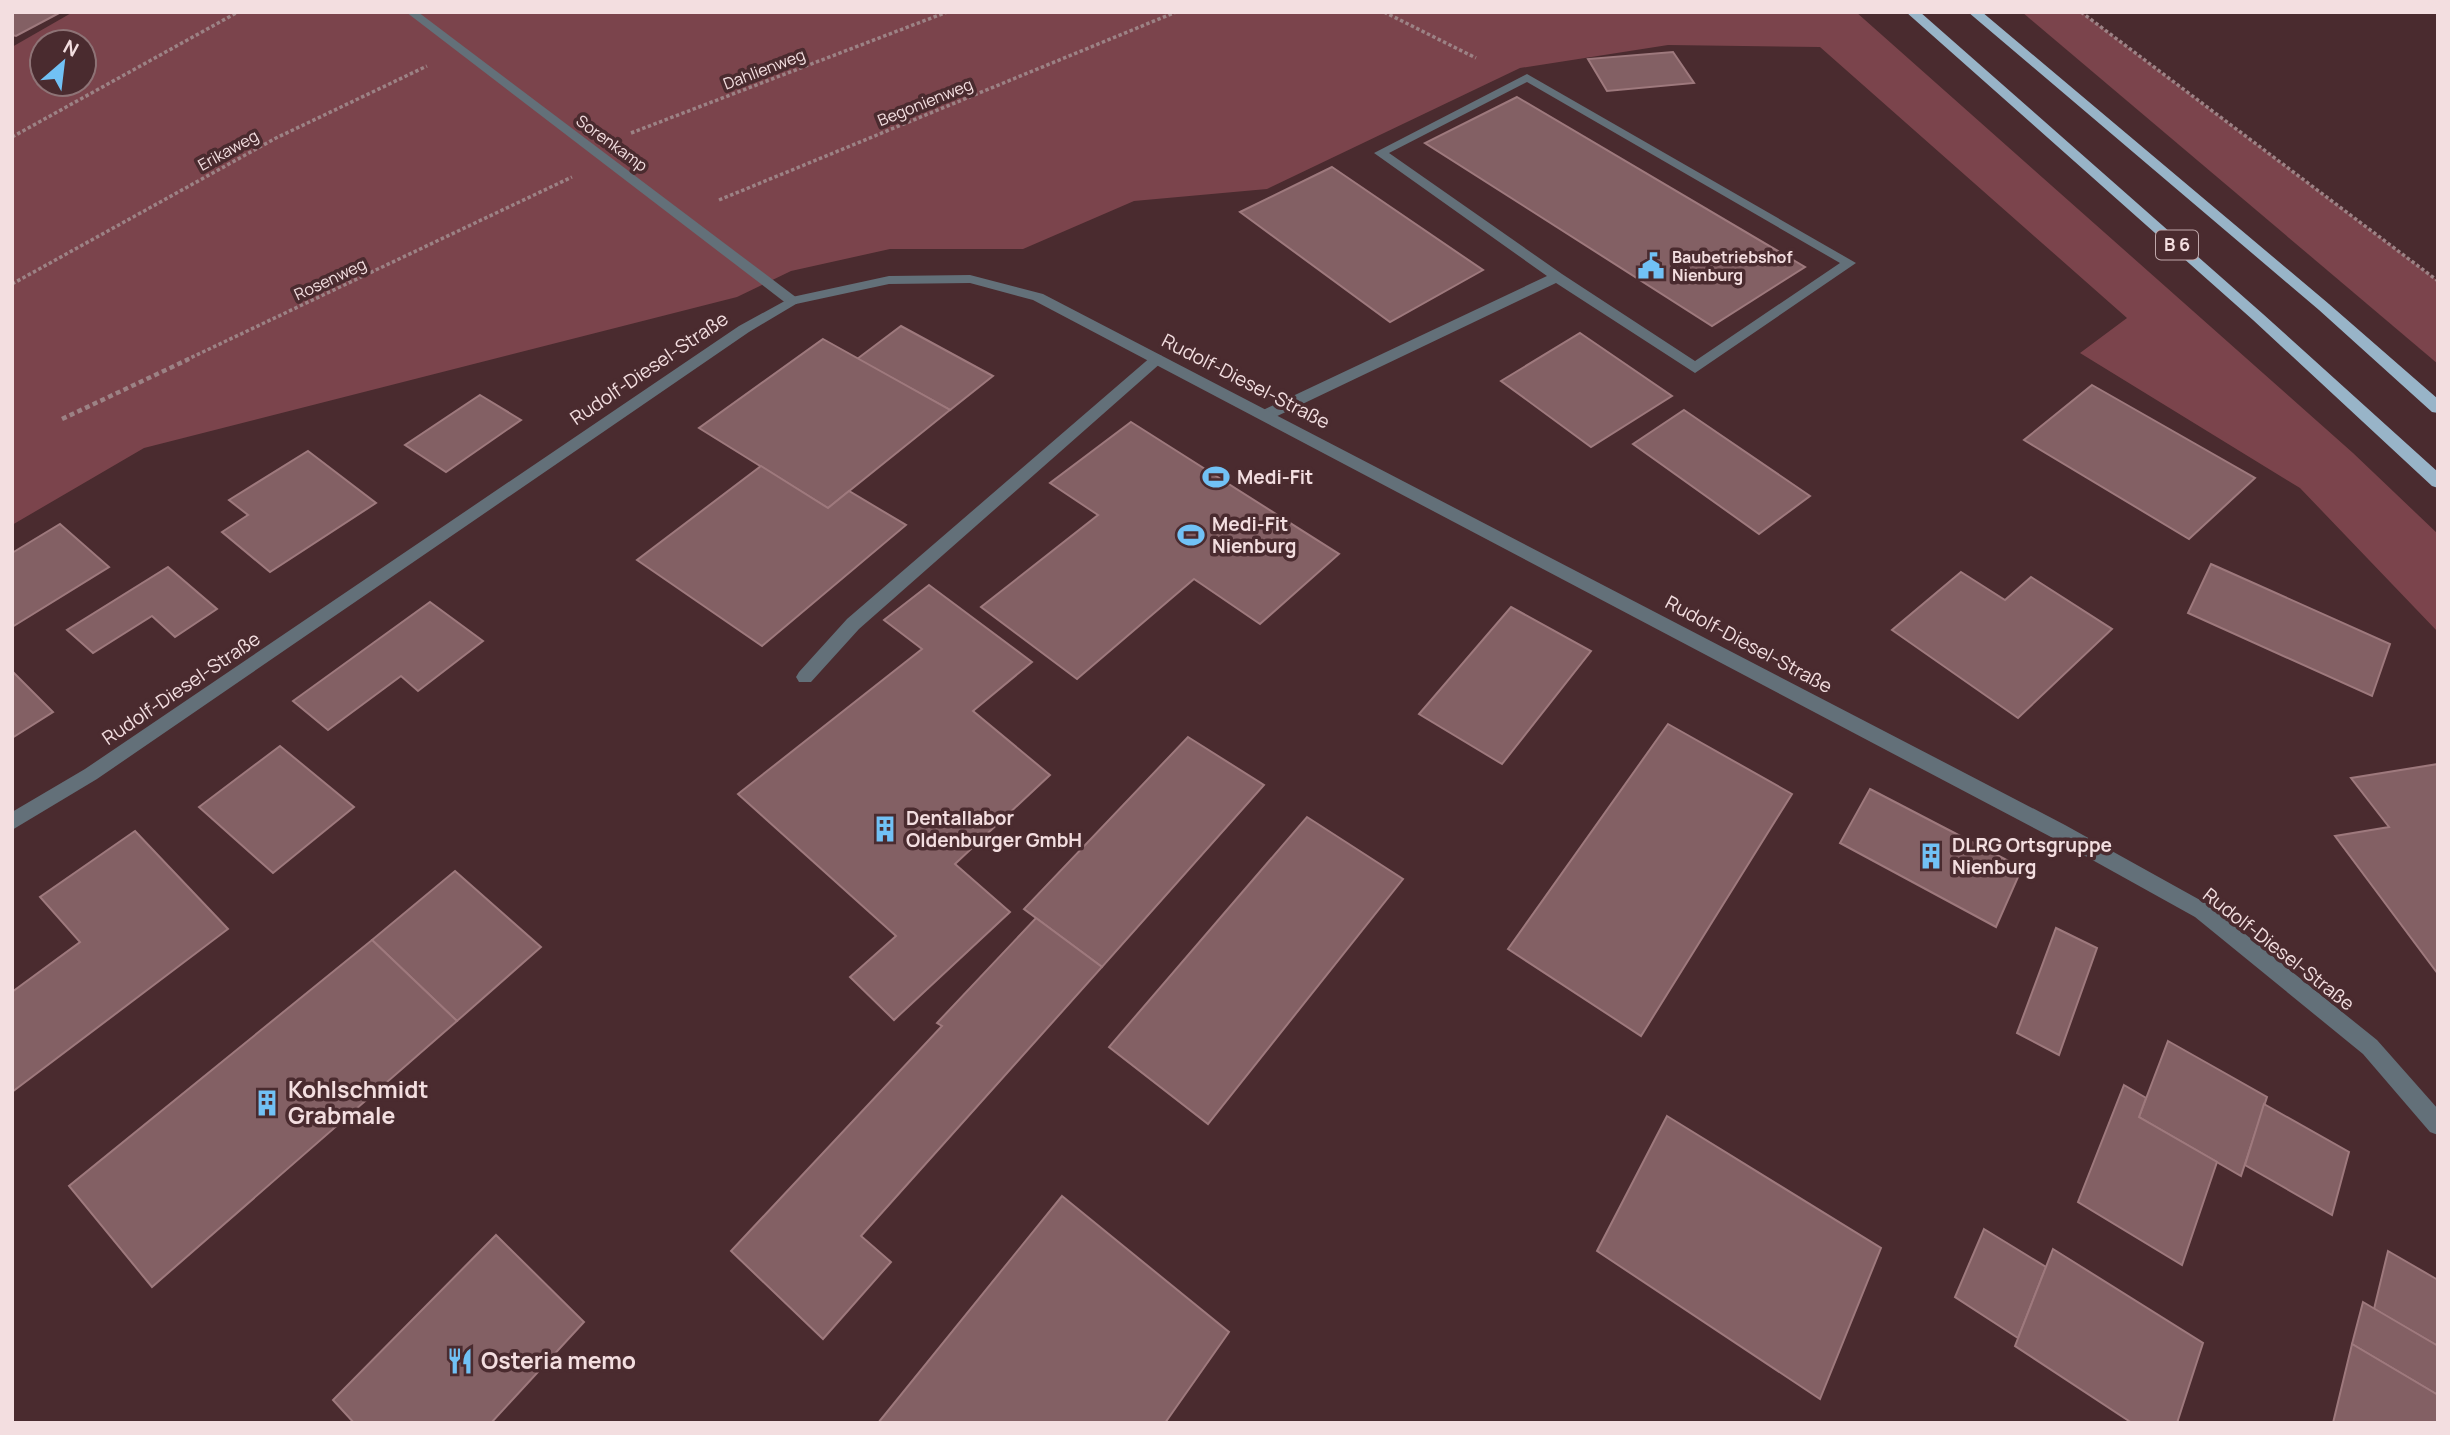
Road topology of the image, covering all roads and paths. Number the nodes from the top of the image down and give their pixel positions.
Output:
1 (238, 12) edge
2 (947, 12) edge
3 (1176, 12) edge
4 (1384, 12) edge
5 (1402, 12) edge
6 (1912, 12) edge
7 (1974, 12) edge
8 (2081, 12) edge
9 (420, 14) edge
10 (1393, 17) junction
11 (462, 50) junction
12 (1476, 58) dead end
13 (12, 137) edge
14 (591, 148) junction
15 (608, 160) junction
16 (682, 215) junction
17 (1557, 277) junction
18 (2438, 281) edge
19 (12, 284) edge
20 (792, 301) junction
21 (1157, 359) junction
22 (2438, 408) edge
23 (1266, 415) junction
24 (62, 419) dead end
25 (2438, 482) edge
26 (805, 677) dead end
27 (12, 822) edge
28 (2438, 1125) edge

1 - 13 path
2 - 14 path, Dahlienweg
3 - 16 path, Begonienweg
4 - 10 path
5 - 10 path
6 - 25 highway, B 6
7 - 22 highway, B 6
8 - 18 path
9 - 11 street, Sorenkamp
10 - 12 path
11 - 14 street, Sorenkamp
11 - 19 path, Erikaweg
14 - 15 street, Sorenkamp
15 - 16 street, Sorenkamp
15 - 24 path, Rosenweg
16 - 20 street, Sorenkamp
17 - 17 street
17 - 23 street
20 - 21 street, Rudolf-Diesel-Straße
20 - 27 street, Rudolf-Diesel-Straße
21 - 23 street, Rudolf-Diesel-Straße
21 - 26 street
23 - 28 street, Rudolf-Diesel-Straße

